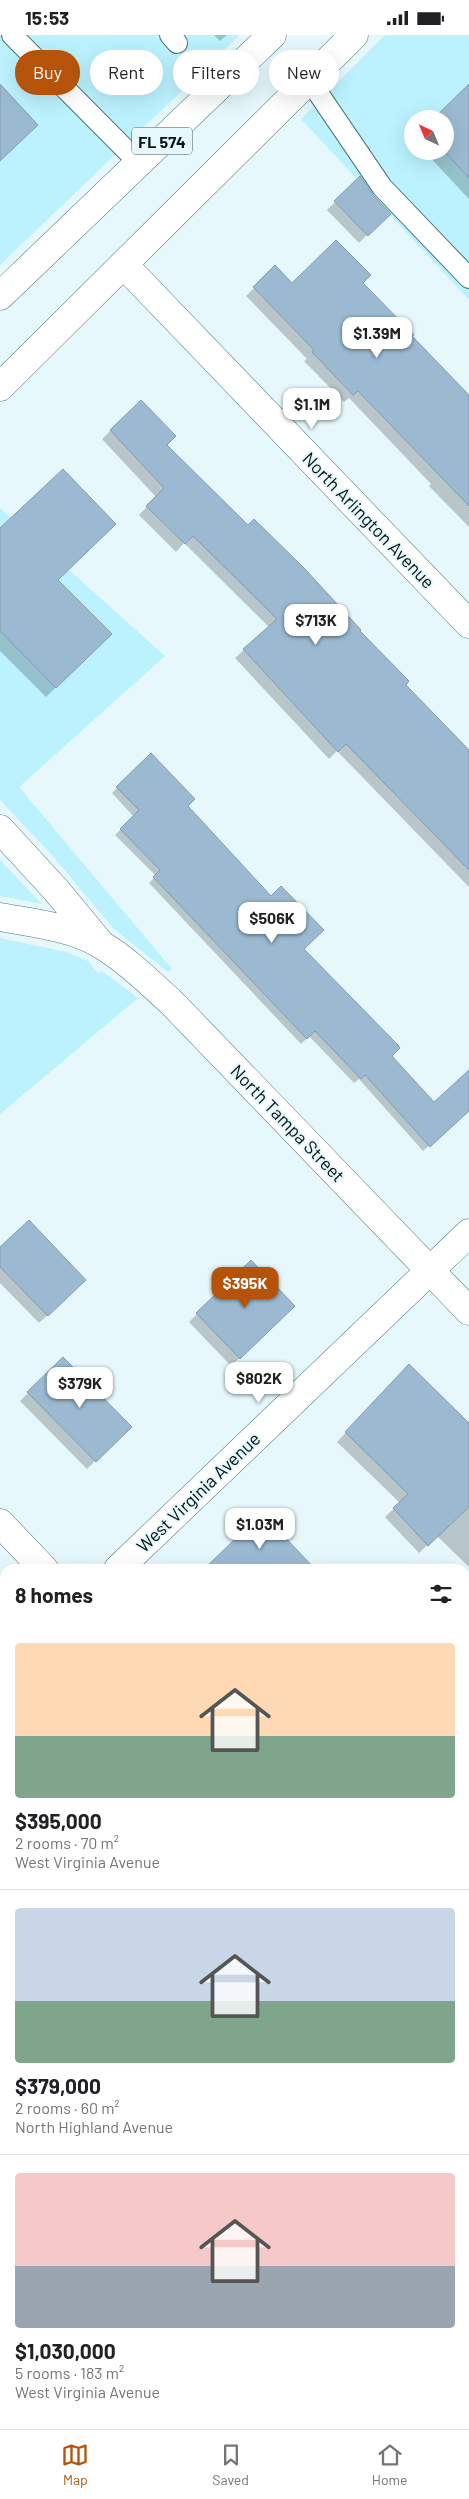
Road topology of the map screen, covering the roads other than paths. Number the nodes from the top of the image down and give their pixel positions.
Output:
1 (12, 35) edge
2 (272, 35) edge
3 (354, 35) edge
4 (339, 51) edge
5 (296, 95) edge
6 (320, 95) edge
7 (138, 163) junction
8 (124, 265) junction
9 (469, 278) edge
10 (0, 296) edge
11 (0, 387) edge
12 (469, 624) edge
13 (0, 829) edge
14 (0, 917) edge
15 (100, 944) junction
16 (469, 1233) edge
17 (430, 1270) junction
18 (469, 1311) edge
19 (0, 1523) edge
20 (39, 1564) edge
21 (123, 1564) edge

1 - 7 lane
2 - 7 main road, FL 574
3 - 4 main road
5 - 8 main road
6 - 9 lane
7 - 10 main road, FL 574
8 - 11 main road
8 - 12 main road, North Arlington Avenue
13 - 15 main road, North Tampa Street
14 - 15 main road, North Tampa Street
15 - 17 main road, North Tampa Street
16 - 17 main road, West Virginia Avenue
17 - 18 main road, North Tampa Street
17 - 21 main road, West Virginia Avenue
19 - 20 main road

